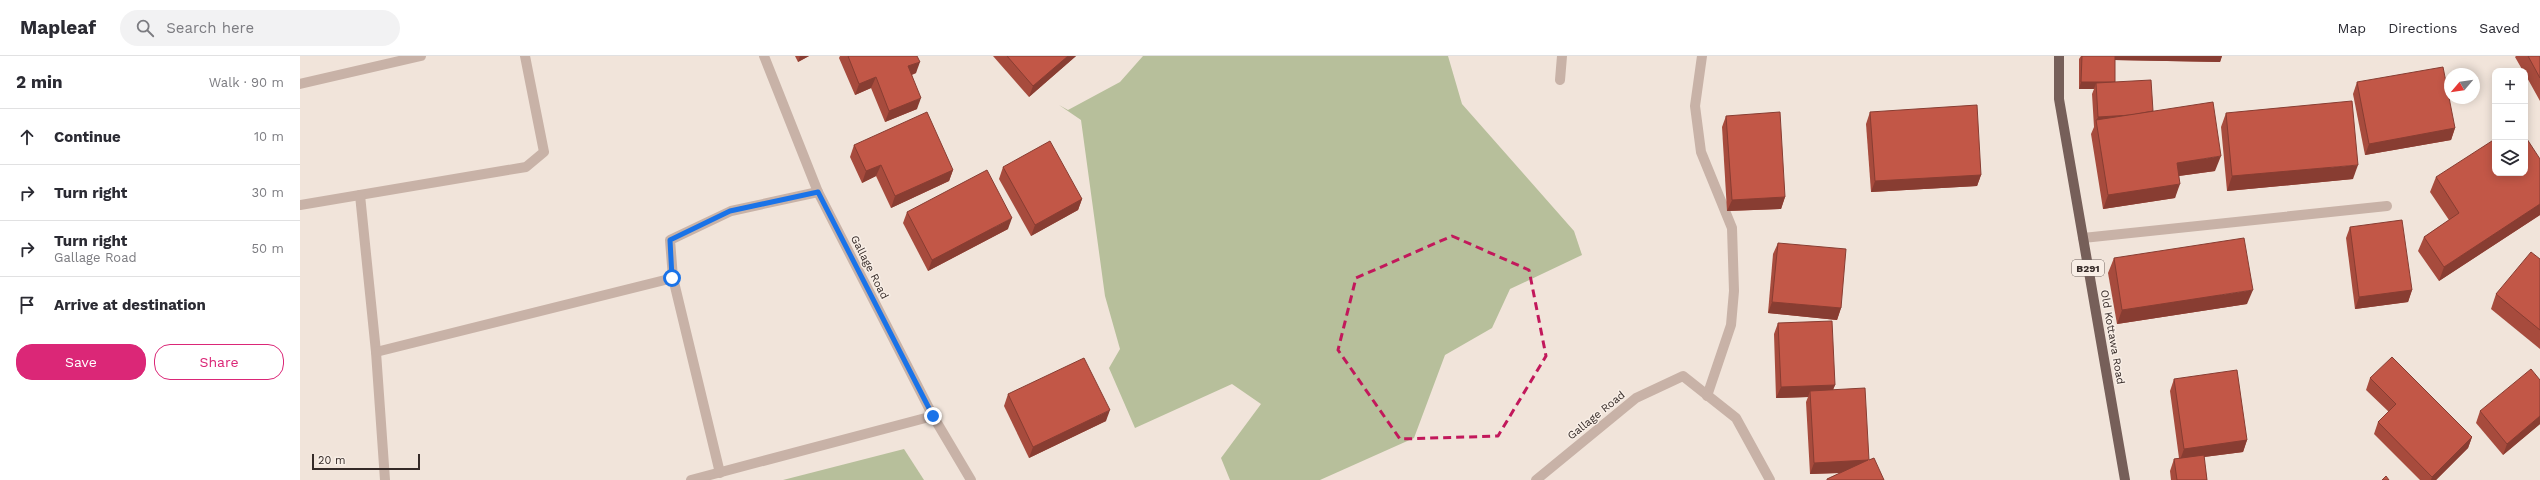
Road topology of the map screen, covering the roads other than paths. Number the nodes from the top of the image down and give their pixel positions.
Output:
1 (422, 56) edge
2 (526, 56) edge
3 (764, 56) edge
4 (1562, 56) edge
5 (1702, 56) edge
6 (2060, 56) edge
7 (1560, 80) dead end
8 (300, 84) edge
9 (818, 192) junction
10 (360, 195) junction
11 (300, 205) edge
12 (2387, 206) dead end
13 (2083, 238) junction
14 (672, 278) junction
15 (376, 352) junction
16 (1707, 396) junction
17 (933, 416) junction
18 (720, 473) junction
19 (385, 480) edge
20 (691, 480) edge
21 (971, 480) edge
22 (1536, 480) edge
23 (1770, 480) edge
24 (2125, 480) edge

1 - 8 street
2 - 10 street
3 - 9 street, Gallage Road
4 - 7 street
5 - 16 street
6 - 13 main road, Old Kottawa Road / B291
9 - 14 street
9 - 17 street, Gallage Road
10 - 11 street
10 - 15 street
12 - 13 street
13 - 24 main road, Old Kottawa Road / B291
14 - 15 street
14 - 18 street
15 - 19 street
16 - 22 street, Gallage Road
16 - 23 street, Gallage Road
17 - 18 street
17 - 21 street, Gallage Road
18 - 20 street

